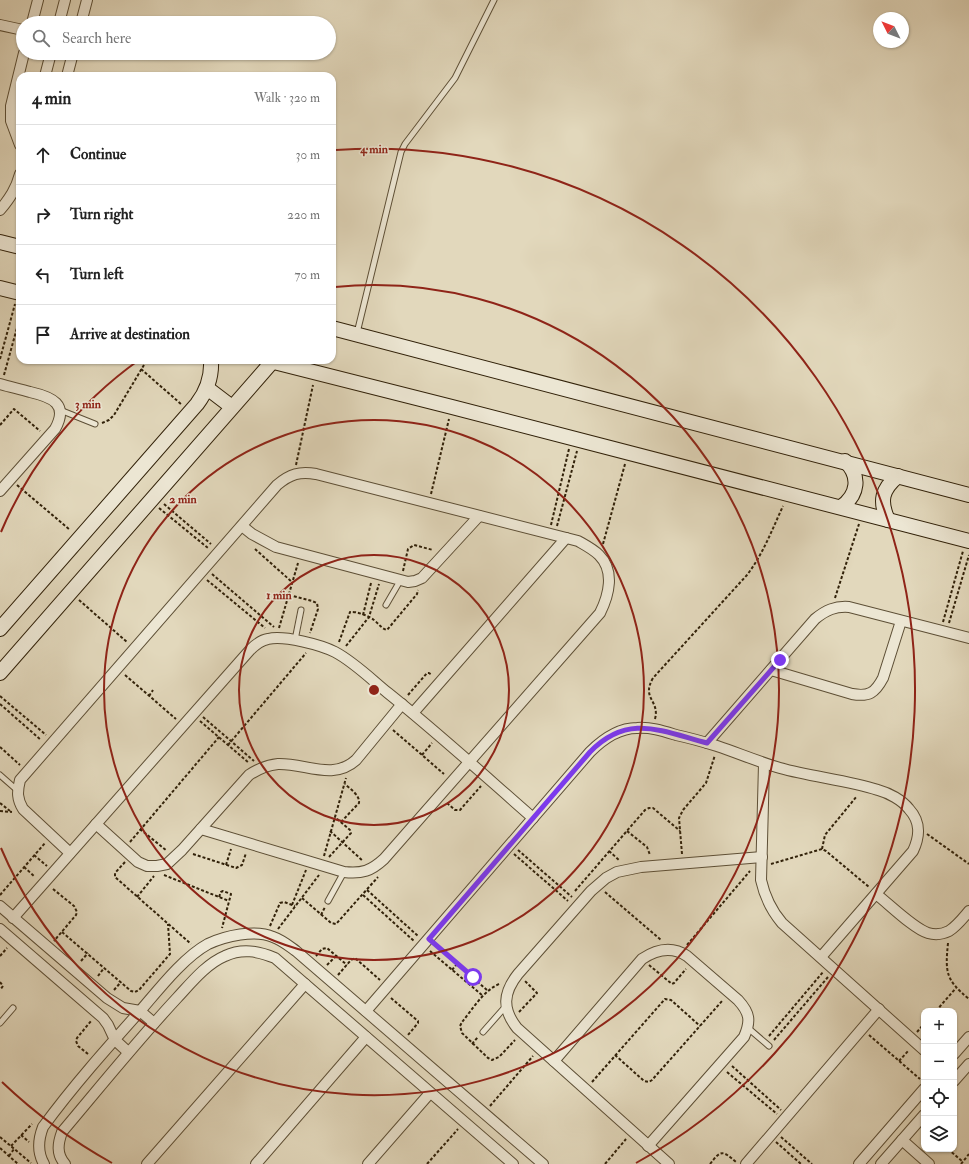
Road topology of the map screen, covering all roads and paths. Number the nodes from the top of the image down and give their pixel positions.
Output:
1 (38, 0) edge
2 (65, 0) edge
3 (87, 0) edge
4 (494, 0) edge
5 (34, 16) edge
6 (61, 16) edge
7 (83, 16) edge
8 (0, 25) edge
9 (16, 28) edge
10 (22, 60) edge
11 (49, 60) edge
12 (71, 60) edge
13 (19, 72) edge
14 (46, 72) edge
15 (68, 72) edge
16 (16, 86) edge
17 (16, 134) edge
18 (16, 192) edge
19 (0, 210) edge
20 (0, 242) edge
21 (16, 246) edge
22 (0, 288) edge
23 (16, 292) edge
24 (16, 303) edge
25 (336, 329) edge
26 (16, 331) edge
27 (357, 334) junction
28 (0, 359) edge
29 (144, 364) edge
30 (211, 364) edge
31 (267, 364) edge
32 (280, 364) edge
33 (141, 369) junction
34 (315, 373) junction
35 (1, 384) edge
36 (207, 388) junction
37 (452, 406) junction
38 (232, 407) junction
39 (60, 410) junction
40 (190, 411) junction
41 (95, 424) joint
42 (0, 425) edge
43 (47, 437) junction
44 (576, 439) junction
45 (628, 452) junction
46 (845, 461) junction
47 (294, 474) junction
48 (898, 476) junction
49 (10, 479) junction
50 (0, 491) edge
51 (788, 494) junction
52 (969, 495) edge
53 (153, 498) junction
54 (429, 503) junction
55 (841, 507) junction
56 (863, 513) junction
57 (479, 516) junction
58 (180, 517) junction
59 (888, 520) junction
60 (176, 522) junction
61 (242, 526) junction
62 (193, 529) junction
63 (190, 533) junction
64 (552, 534) junction
65 (79, 538) junction
66 (566, 538) junction
67 (968, 541) edge
68 (253, 547) dead end
69 (218, 553) junction
70 (300, 554) junction
71 (444, 554) junction
72 (600, 555) junction
73 (969, 555) edge
74 (203, 571) junction
75 (377, 575) junction
76 (400, 581) junction
77 (415, 581) junction
78 (292, 582) junction
79 (70, 592) junction
80 (237, 595) junction
81 (232, 600) junction
82 (386, 604) dead end
83 (831, 609) junction
84 (301, 610) dead end
85 (363, 615) junction
86 (369, 617) junction
87 (901, 621) junction
88 (0, 629) edge
89 (944, 631) junction
90 (276, 637) junction
91 (969, 638) edge
92 (295, 640) junction
93 (314, 644) junction
94 (135, 649) junction
95 (337, 654) junction
96 (118, 669) junction
97 (771, 670) junction
98 (0, 673) edge
99 (440, 682) junction
100 (153, 690) dead end
101 (0, 696) edge
102 (148, 696) junction
103 (401, 703) junction
104 (0, 704) edge
105 (194, 713) junction
106 (413, 713) junction
107 (21, 714) junction
108 (17, 718) junction
109 (386, 724) junction
110 (183, 726) junction
111 (649, 728) junction
112 (439, 735) junction
113 (219, 737) junction
114 (231, 741) junction
115 (707, 743) junction
116 (52, 744) junction
117 (228, 745) junction
118 (718, 746) junction
119 (0, 747) edge
120 (422, 754) junction
121 (469, 762) junction
122 (764, 764) junction
123 (350, 765) junction
124 (259, 769) junction
125 (28, 772) junction
126 (0, 775) edge
127 (488, 778) junction
128 (452, 781) junction
129 (344, 784) junction
130 (864, 787) junction
131 (17, 790) junction
132 (439, 796) junction
133 (0, 803) edge
134 (10, 812) dead end
135 (335, 816) junction
136 (534, 818) junction
137 (341, 822) junction
138 (96, 824) junction
139 (919, 828) junction
140 (140, 829) junction
141 (201, 829) junction
142 (330, 831) junction
143 (627, 831) junction
144 (680, 831) junction
145 (51, 835) junction
146 (234, 839) junction
147 (343, 842) junction
148 (249, 843) junction
149 (509, 846) junction
150 (822, 849) junction
151 (127, 852) junction
152 (70, 853) junction
153 (178, 854) junction
154 (34, 855) junction
155 (384, 859) junction
156 (309, 861) junction
157 (762, 862) junction
158 (683, 864) junction
159 (969, 864) edge
160 (226, 865) junction
161 (323, 866) junction
162 (650, 866) junction
163 (24, 867) junction
164 (156, 869) junction
165 (372, 869) junction
166 (540, 869) junction
167 (54, 872) junction
168 (344, 872) junction
169 (536, 873) junction
170 (554, 882) junction
171 (44, 883) junction
172 (596, 885) junction
173 (551, 886) junction
174 (367, 890) junction
175 (876, 894) junction
176 (0, 895) edge
177 (362, 895) junction
178 (137, 896) junction
179 (571, 896) junction
180 (219, 897) junction
181 (302, 898) junction
182 (328, 901) dead end
183 (229, 902) junction
184 (292, 905) junction
185 (0, 906) edge
186 (295, 906) junction
187 (577, 906) junction
188 (390, 911) junction
189 (969, 911) edge
190 (386, 916) junction
191 (13, 918) junction
192 (168, 924) junction
193 (0, 929) edge
194 (949, 931) junction
195 (62, 932) junction
196 (270, 936) junction
197 (218, 940) junction
198 (425, 943) junction
199 (48, 948) junction
200 (198, 950) junction
201 (676, 951) junction
202 (821, 957) junction
203 (642, 959) junction
204 (693, 961) junction
205 (309, 962) junction
206 (457, 964) junction
207 (347, 965) junction
208 (832, 967) junction
209 (452, 970) junction
210 (518, 974) junction
211 (473, 977) junction
212 (0, 982) edge
213 (332, 982) junction
214 (468, 983) junction
215 (305, 984) junction
216 (956, 988) junction
217 (386, 989) junction
218 (0, 990) edge
219 (808, 990) junction
220 (488, 991) dead end
221 (729, 993) junction
222 (813, 995) junction
223 (483, 997) dead end
224 (969, 999) edge
225 (506, 1006) junction
226 (794, 1006) junction
227 (13, 1008) dead end
228 (939, 1008) edge
229 (879, 1009) junction
230 (140, 1011) junction
231 (366, 1011) junction
232 (799, 1011) junction
233 (97, 1013) junction
234 (511, 1021) junction
235 (0, 1023) edge
236 (154, 1023) junction
237 (700, 1026) junction
238 (748, 1028) junction
239 (862, 1028) junction
240 (482, 1032) dead end
241 (366, 1037) junction
242 (969, 1037) edge
243 (115, 1040) junction
244 (764, 1041) junction
245 (402, 1042) junction
246 (916, 1042) junction
247 (769, 1046) joint
248 (921, 1047) edge
249 (539, 1048) junction
250 (957, 1051) edge
251 (128, 1052) junction
252 (615, 1055) junction
253 (96, 1061) junction
254 (554, 1061) junction
255 (899, 1061) junction
256 (722, 1063) junction
257 (969, 1064) edge
258 (748, 1080) junction
259 (921, 1080) edge
260 (955, 1080) edge
261 (743, 1086) junction
262 (586, 1089) junction
263 (921, 1092) edge
264 (430, 1093) junction
265 (763, 1094) junction
266 (759, 1099) junction
267 (484, 1113) junction
268 (923, 1116) edge
269 (785, 1118) junction
270 (464, 1122) junction
271 (43, 1127) junction
272 (632, 1131) junction
273 (772, 1134) junction
274 (0, 1136) edge
275 (902, 1140) junction
276 (11, 1146) junction
277 (648, 1146) junction
278 (0, 1148) edge
279 (14, 1149) junction
280 (798, 1152) junction
281 (951, 1152) edge
282 (969, 1154) edge
283 (9, 1156) junction
284 (793, 1157) junction
285 (962, 1163) edge
286 (18, 1164) edge
287 (32, 1164) edge
288 (44, 1164) edge
289 (65, 1164) edge
290 (147, 1164) edge
291 (256, 1164) edge
292 (368, 1164) edge
293 (427, 1164) edge
294 (513, 1164) edge
295 (543, 1164) edge
296 (605, 1164) edge
297 (669, 1164) edge
298 (710, 1164) edge
299 (739, 1164) edge
300 (746, 1164) edge
301 (801, 1164) edge
302 (812, 1164) edge
303 (859, 1164) edge
304 (881, 1164) edge
305 (929, 1164) edge

1 - 5 street
2 - 6 street
3 - 7 street
4 - 27 lane
8 - 9 street
10 - 13 street
11 - 14 street
12 - 15 street
16 - 17 street
18 - 19 street
20 - 21 street
22 - 23 street
24 - 28 path
25 - 27 street
26 - 35 path
27 - 46 street
29 - 33 path
30 - 36 street
31 - 38 street
32 - 34 street
33 - 40 path
33 - 41 path
34 - 37 street
34 - 47 path
35 - 39 street
36 - 38 street
36 - 40 street
37 - 44 street
37 - 54 path
38 - 53 street
39 - 41 lane
39 - 43 street
40 - 65 street
42 - 43 path
43 - 49 street
44 - 45 street
44 - 64 path
44 - 64 path
45 - 51 street
45 - 72 path
46 - 48 street
46 - 55 street
47 - 54 street
47 - 61 street
48 - 52 street
48 - 59 street
49 - 50 street
49 - 65 path
51 - 55 street
51 - 111 path
53 - 58 path
53 - 60 path
53 - 79 street
54 - 57 street
55 - 56 street
56 - 59 street
56 - 83 path
57 - 64 street
57 - 71 street
58 - 60 path
58 - 62 path
59 - 67 street
60 - 63 path
61 - 69 street
61 - 70 street
62 - 63 path
62 - 69 path
63 - 69 path
64 - 66 street
65 - 88 street
66 - 72 street
66 - 99 street
67 - 89 path
68 - 78 path
69 - 74 street
70 - 75 street
70 - 78 path
71 - 76 path
71 - 77 street
72 - 121 street
73 - 89 path
74 - 80 path
74 - 81 path
74 - 94 street
75 - 76 street
75 - 85 path
75 - 86 path
76 - 77 street
76 - 82 lane
77 - 86 path
78 - 80 path
79 - 94 path
79 - 98 street
80 - 81 path
81 - 90 path
83 - 87 street
83 - 97 street
84 - 92 lane
85 - 86 path
85 - 95 path
86 - 95 path
87 - 89 street
87 - 97 street
89 - 91 street
90 - 92 street
90 - 105 street
92 - 93 street
93 - 95 street
93 - 114 path
94 - 96 street
95 - 103 street
96 - 102 path
96 - 116 street
97 - 115 street
99 - 103 path
99 - 106 street
100 - 102 path
101 - 107 path
102 - 110 path
103 - 106 street
103 - 109 street
104 - 108 path
105 - 110 street
105 - 113 path
105 - 114 path
106 - 112 street
107 - 108 path
107 - 116 path
108 - 116 path
109 - 120 path
109 - 123 street
110 - 138 street
111 - 115 street
111 - 136 street
112 - 120 path
112 - 121 street
113 - 117 path
113 - 140 path
114 - 117 path
114 - 124 path
115 - 118 street
116 - 125 street
117 - 124 path
118 - 122 street
118 - 144 path
119 - 125 path
120 - 128 path
121 - 127 street
121 - 128 street
122 - 130 street
122 - 157 street
123 - 124 street
123 - 129 path
124 - 141 street
125 - 131 street
126 - 131 lane
127 - 132 path
127 - 136 street
128 - 132 street
129 - 135 path
129 - 137 path
130 - 139 street
130 - 150 path
131 - 145 street
132 - 155 street
133 - 134 path
135 - 137 path
135 - 142 path
136 - 149 street
137 - 147 path
138 - 151 street
138 - 152 street
139 - 159 path
139 - 175 street
140 - 151 path
140 - 153 path
141 - 146 street
141 - 153 street
142 - 147 path
142 - 161 path
143 - 144 path
143 - 162 path
143 - 179 path
144 - 158 path
145 - 152 street
145 - 154 path
146 - 148 street
146 - 160 path
147 - 161 path
147 - 165 path
148 - 156 street
148 - 160 path
149 - 166 path
149 - 169 path
149 - 198 street
150 - 157 path
150 - 175 path
151 - 164 street
151 - 178 path
152 - 167 street
153 - 160 path
153 - 164 street
154 - 163 path
154 - 167 path
155 - 165 street
155 - 174 path
156 - 161 street
156 - 184 path
157 - 158 street
157 - 201 path
157 - 202 street
158 - 162 street
161 - 168 street
161 - 181 path
162 - 172 street
163 - 171 path
163 - 176 path
164 - 178 path
164 - 180 path
165 - 168 street
166 - 169 path
166 - 170 path
167 - 171 street
168 - 182 lane
169 - 173 path
170 - 173 path
170 - 179 path
171 - 191 street
171 - 195 path
172 - 187 street
172 - 201 path
173 - 187 path
174 - 177 path
174 - 188 path
175 - 194 street
175 - 202 street
177 - 181 path
177 - 190 path
178 - 192 path
179 - 187 path
180 - 183 path
180 - 183 path
181 - 186 path
183 - 197 path
184 - 186 path
184 - 196 path
185 - 191 street
186 - 196 path
187 - 210 street
188 - 190 path
188 - 198 path
189 - 194 street
190 - 198 path
191 - 199 street
192 - 195 path
192 - 200 path
193 - 233 street
194 - 216 path
195 - 199 path
196 - 197 street
196 - 205 street
197 - 200 street
198 - 206 path
198 - 209 path
198 - 217 street
199 - 230 street
200 - 230 street
201 - 203 street
201 - 204 street
202 - 208 street
203 - 204 path
203 - 254 street
204 - 221 street
205 - 207 path
205 - 213 street
206 - 209 path
206 - 211 path
207 - 213 path
207 - 217 path
208 - 219 path
208 - 222 path
208 - 229 street
209 - 214 path
210 - 225 street
210 - 234 path
211 - 214 path
211 - 220 path
212 - 218 path
213 - 231 street
214 - 223 path
215 - 236 street
215 - 241 street
215 - 290 street
216 - 224 path
216 - 228 path
217 - 231 street
217 - 245 path
219 - 222 path
219 - 226 path
221 - 237 path
221 - 238 street
222 - 232 path
225 - 234 street
225 - 240 lane
226 - 232 path
226 - 244 path
227 - 235 lane
229 - 239 street
229 - 246 street
230 - 236 street
230 - 243 street
231 - 245 street
232 - 247 path
233 - 243 street
233 - 253 path
234 - 249 street
236 - 251 street
237 - 252 path
237 - 252 path
238 - 244 lane
238 - 256 street
239 - 255 path
239 - 269 street
241 - 264 street
241 - 291 street
242 - 250 street
243 - 251 street
243 - 253 street
244 - 247 lane
245 - 267 street
246 - 248 street
246 - 255 path
249 - 254 street
249 - 267 path
251 - 289 street
252 - 262 path
253 - 271 street
254 - 262 street
255 - 259 path
256 - 258 path
256 - 261 path
256 - 277 street
257 - 260 street
258 - 261 path
258 - 265 path
261 - 266 path
262 - 272 street
263 - 303 street
264 - 270 street
264 - 292 street
265 - 266 path
265 - 269 path
266 - 269 path
267 - 295 street
268 - 275 street
269 - 273 street
270 - 293 path
270 - 294 street
271 - 276 path
271 - 288 street
272 - 277 street
272 - 296 path
273 - 280 path
273 - 284 path
273 - 300 street
274 - 276 path
275 - 304 street
275 - 305 street
276 - 279 path
277 - 297 street
278 - 283 path
279 - 283 path
279 - 287 path
280 - 284 path
280 - 302 path
281 - 285 path
282 - 285 path
283 - 286 path
284 - 301 path
298 - 299 path

